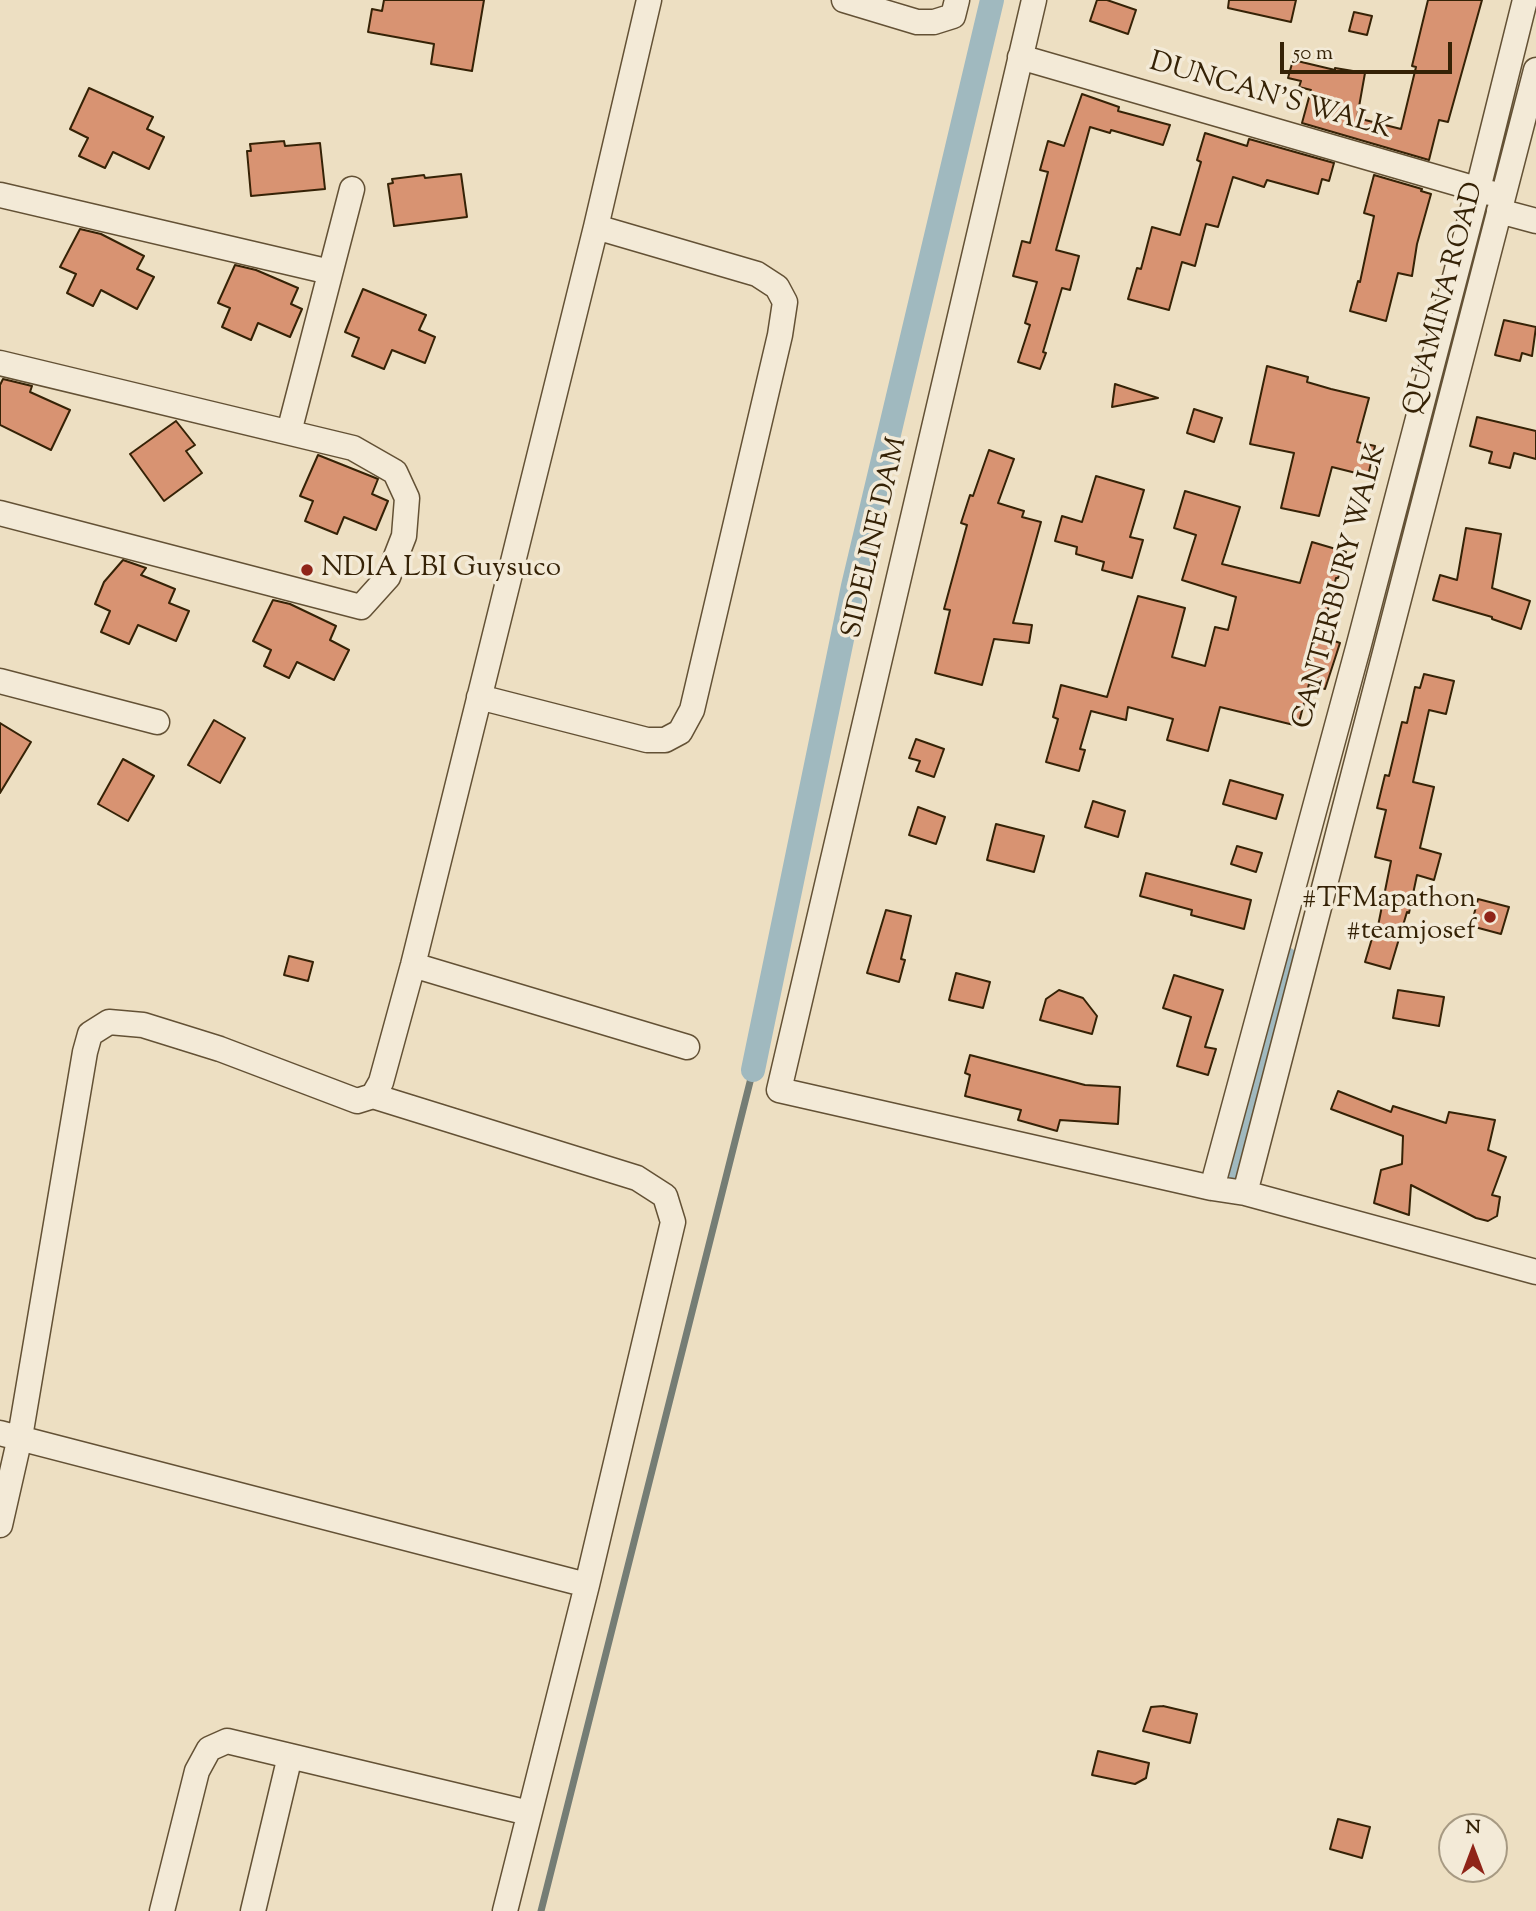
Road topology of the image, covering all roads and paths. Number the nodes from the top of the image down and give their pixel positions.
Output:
1 (649, 0) edge
2 (844, 0) edge
3 (957, 0) edge
4 (1034, 0) edge
5 (1525, 0) edge
6 (1020, 57) junction
7 (1536, 70) edge
8 (352, 189) dead end
9 (0, 195) edge
10 (1491, 196) junction
11 (1536, 221) edge
12 (596, 228) junction
13 (330, 272) junction
14 (0, 363) edge
15 (289, 432) junction
16 (0, 513) edge
17 (0, 681) edge
18 (479, 697) junction
19 (157, 722) dead end
20 (413, 965) junction
21 (687, 1047) dead end
22 (373, 1096) junction
23 (1212, 1188) junction
24 (1245, 1193) junction
25 (1536, 1272) edge
26 (10, 1435) edge
27 (0, 1525) edge
28 (587, 1585) junction
29 (290, 1756) junction
30 (529, 1813) junction
31 (162, 1911) edge
32 (253, 1911) edge
33 (505, 1911) edge

1 - 12 street
2 - 3 street
4 - 6 street, SIDELINE DAM
5 - 10 street, CANTERBURY WALK
6 - 10 street, DUNCAN'S WALK
6 - 23 street, SIDELINE DAM
7 - 10 street, QUAMINA ROAD
8 - 13 street
9 - 13 street
10 - 11 street, DUNCAN'S WALK
10 - 23 street, CANTERBURY WALK
10 - 24 street, QUAMINA ROAD
12 - 18 street
12 - 18 street
13 - 15 street
14 - 15 street
15 - 16 street
17 - 19 street
18 - 20 street
20 - 21 street
20 - 22 street
22 - 26 street
22 - 28 street
23 - 24 street
24 - 25 street
26 - 27 street
26 - 28 street
28 - 30 street
29 - 30 street
29 - 31 street
29 - 32 street
30 - 33 street

